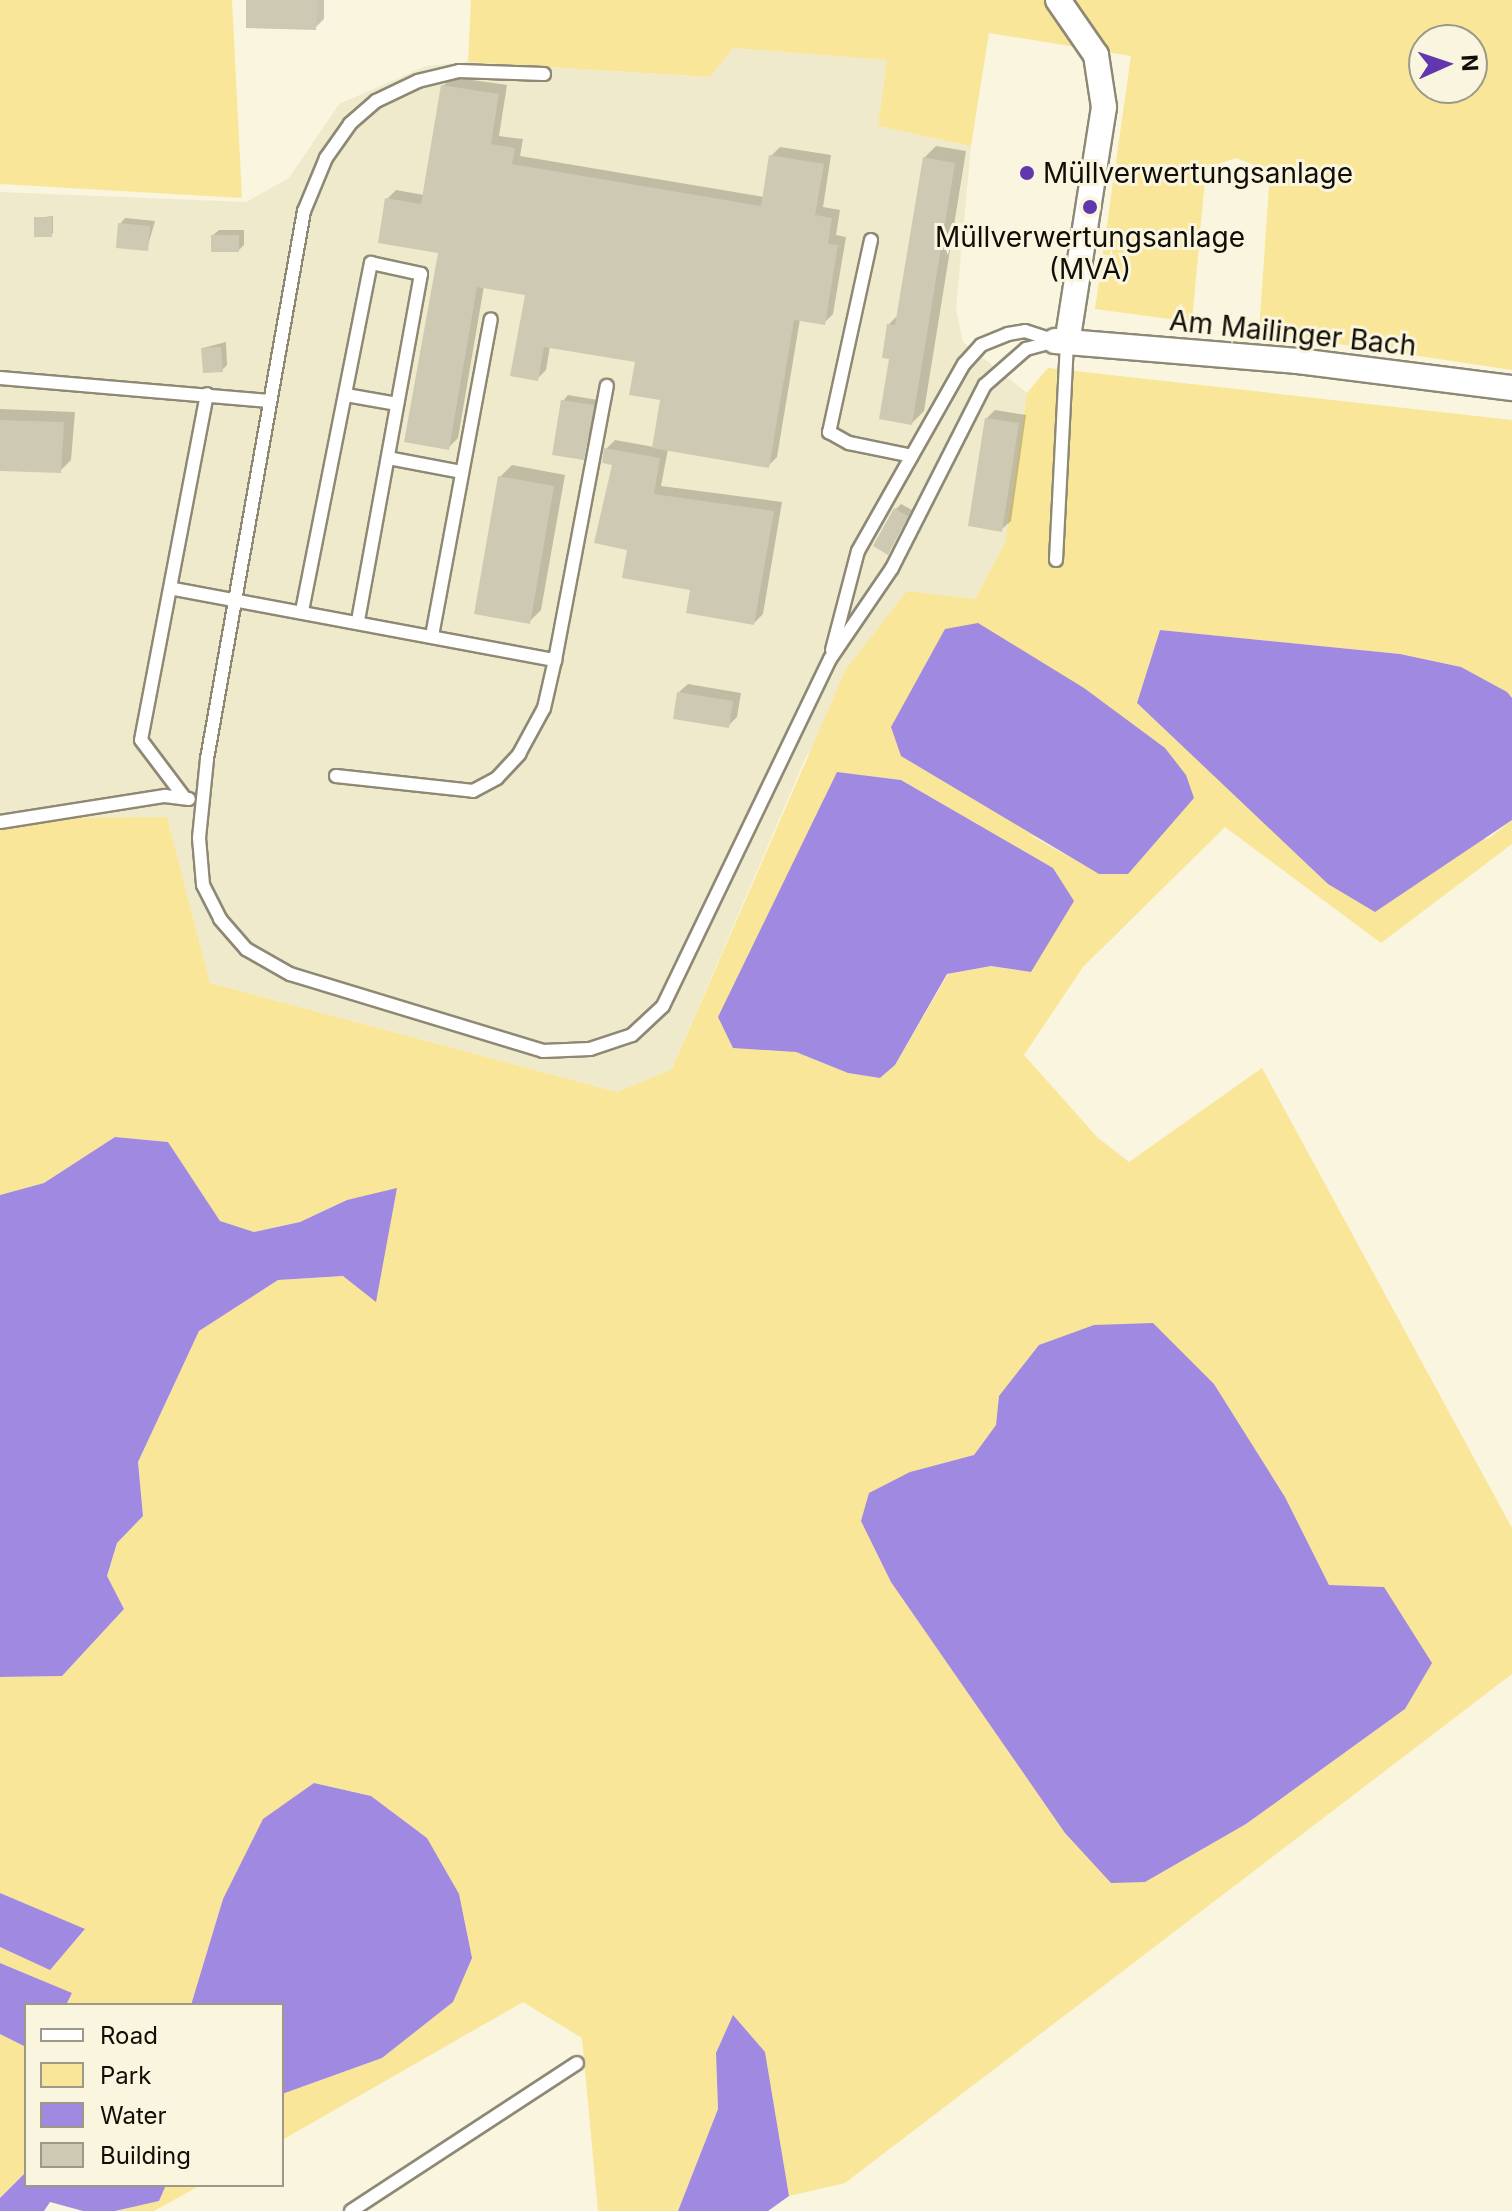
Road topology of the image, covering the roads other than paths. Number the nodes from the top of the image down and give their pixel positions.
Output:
1 (1058, 0) edge
2 (544, 74) dead end
3 (871, 240) dead end
4 (491, 319) dead end
5 (1061, 341) junction
6 (0, 378) edge
7 (607, 386) dead end
8 (1512, 388) edge
9 (207, 394) junction
10 (346, 395) junction
11 (269, 401) junction
12 (397, 404) junction
13 (912, 456) junction
14 (388, 458) junction
15 (462, 472) junction
16 (1056, 560) dead end
17 (174, 589) junction
18 (236, 598) junction
19 (302, 611) junction
20 (358, 622) junction
21 (432, 636) junction
22 (830, 659) junction
23 (555, 660) junction
24 (336, 776) dead end
25 (184, 797) junction
26 (202, 805) junction
27 (0, 822) edge
28 (577, 2063) dead end
29 (351, 2211) edge

1 - 5 street
2 - 11 lane
3 - 13 lane
4 - 15 lane
5 - 8 street, Am Mailinger Bach
5 - 13 lane
5 - 16 lane
5 - 22 lane
6 - 9 lane
7 - 23 lane
9 - 11 lane
9 - 17 lane
10 - 12 lane
10 - 12 lane
10 - 19 lane
11 - 18 lane
12 - 14 lane
13 - 22 lane
14 - 15 lane
14 - 20 lane
15 - 21 lane
17 - 18 lane
17 - 25 lane
18 - 19 lane
18 - 26 lane
19 - 20 lane
20 - 21 lane
21 - 23 lane
22 - 26 lane
23 - 24 lane
25 - 26 lane
25 - 27 lane
28 - 29 lane

